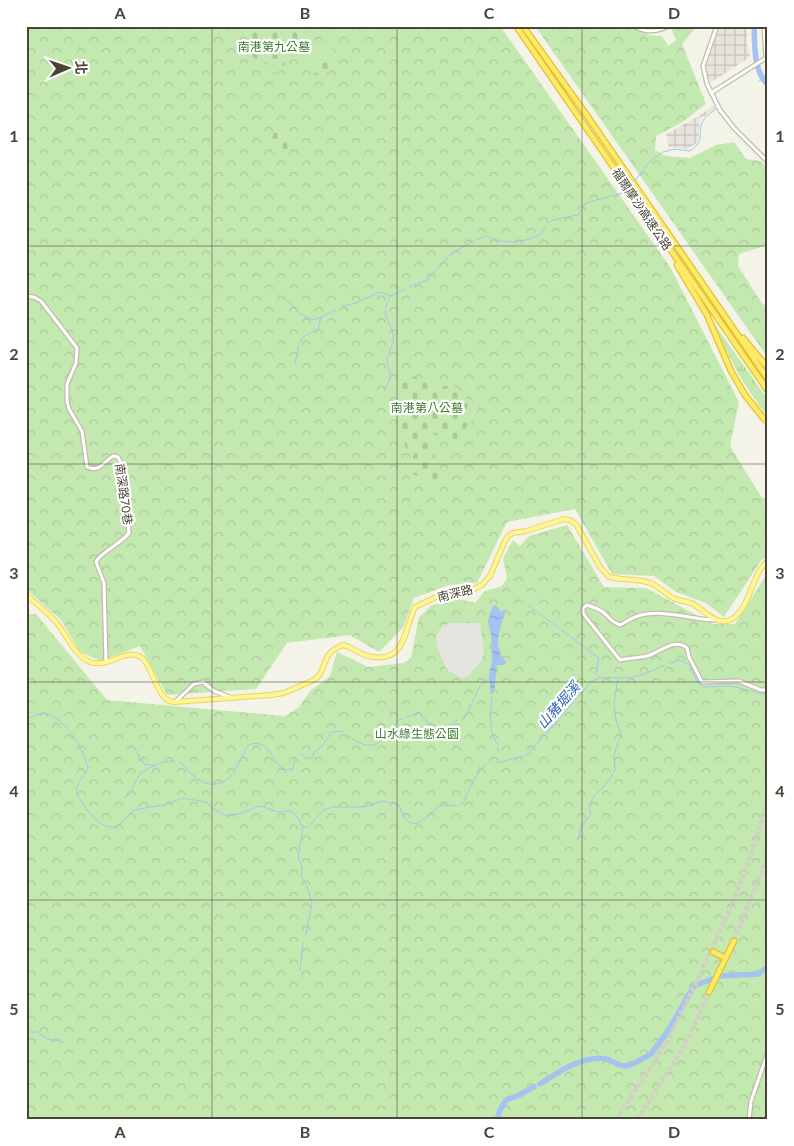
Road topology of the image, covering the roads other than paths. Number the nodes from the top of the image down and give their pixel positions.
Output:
1 (516, 26) edge
2 (523, 26) edge
3 (634, 26) edge
4 (669, 26) edge
5 (717, 26) edge
6 (764, 26) edge
7 (711, 93) junction
8 (768, 162) edge
9 (660, 236) junction
10 (26, 296) edge
11 (725, 318) junction
12 (768, 368) edge
13 (757, 376) junction
14 (768, 380) edge
15 (768, 392) edge
16 (768, 396) edge
17 (766, 417) edge
18 (768, 424) edge
19 (768, 561) edge
20 (26, 595) edge
21 (716, 620) junction
22 (106, 663) junction
23 (768, 690) edge
24 (233, 698) junction
25 (175, 702) junction
26 (734, 941) tunnel mouth
27 (713, 952) dead end
28 (726, 958) junction
29 (709, 992) tunnel mouth
30 (768, 1052) edge
31 (749, 1120) edge

1 - 9 highway, 福爾摩沙高速公路
2 - 11 highway, 福爾摩沙高速公路
3 - 4 street
5 - 7 street
6 - 7 street
7 - 8 street
9 - 13 highway, 福爾摩沙高速公路
9 - 17 highway
10 - 22 street, 南深路70巷
11 - 12 highway
11 - 14 highway, 福爾摩沙高速公路
13 - 15 highway, 福爾摩沙高速公路
13 - 16 highway
17 - 18 main road
19 - 21 main road
20 - 22 main road
21 - 23 street
21 - 24 main road, 南深路
22 - 25 main road
24 - 25 main road, 南深路
24 - 25 street
26 - 28 highway
27 - 28 highway
28 - 29 highway
30 - 31 street

